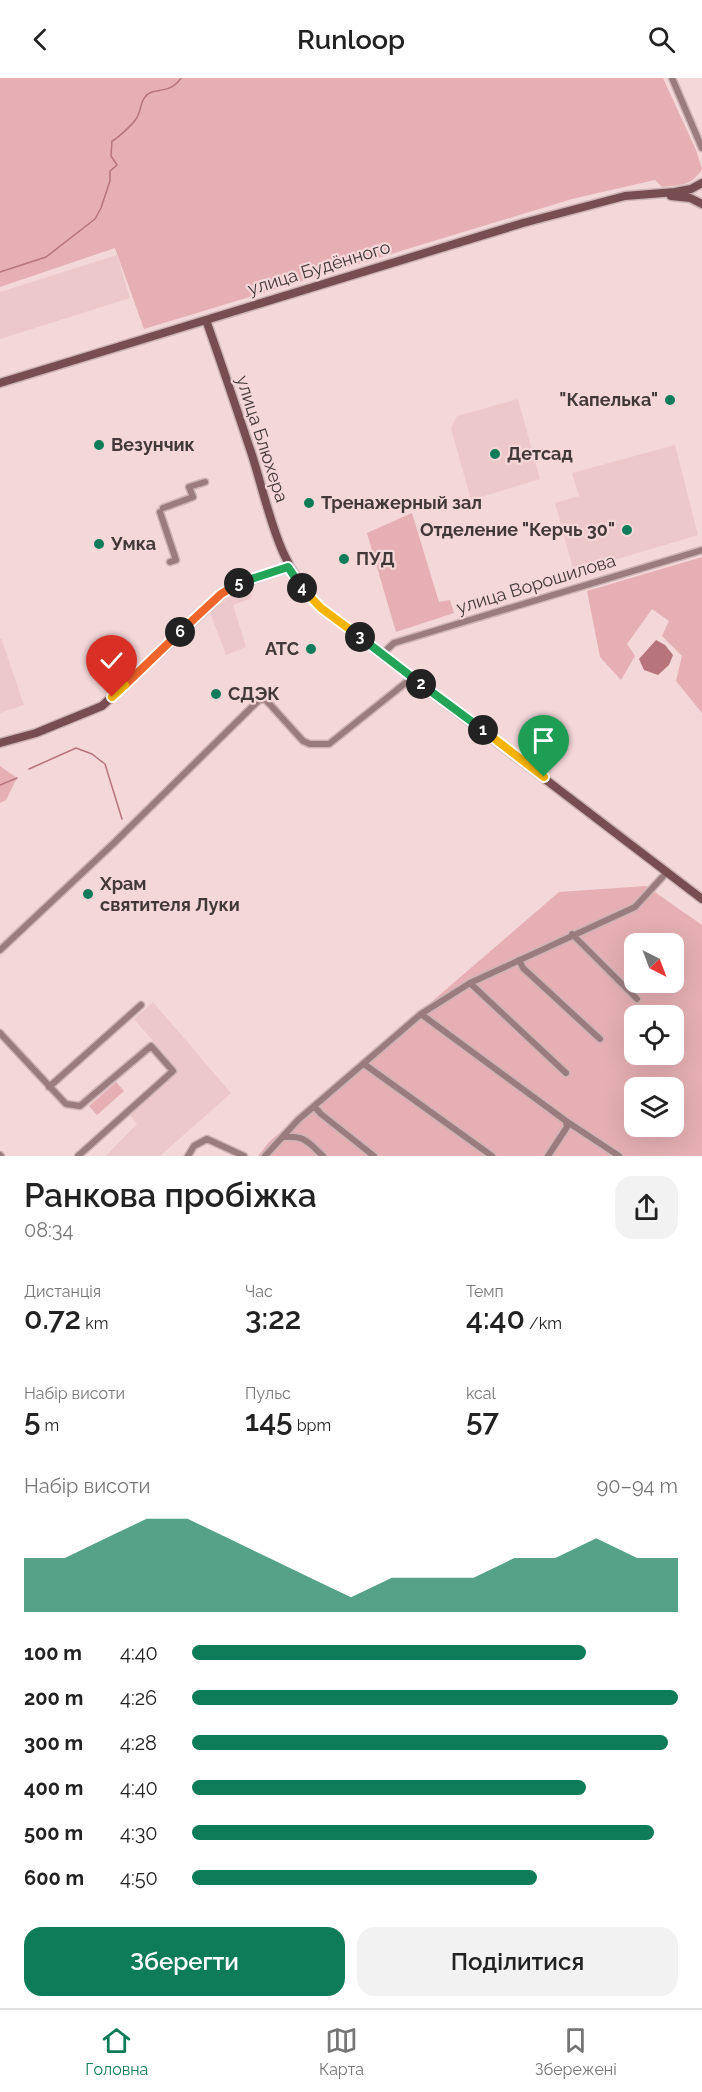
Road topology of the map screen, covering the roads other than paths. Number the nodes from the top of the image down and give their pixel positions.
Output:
1 (672, 78) edge
2 (702, 148) edge
3 (702, 183) edge
4 (649, 194) junction
5 (702, 204) edge
6 (206, 321) junction
7 (0, 383) edge
8 (206, 482) dead end
9 (702, 550) edge
10 (170, 562) dead end
11 (288, 567) junction
12 (382, 654) junction
13 (412, 677) junction
14 (0, 743) edge
15 (667, 872) junction
16 (702, 899) edge
17 (572, 934) junction
18 (0, 950) edge
19 (519, 960) junction
20 (470, 983) junction
21 (637, 999) dead end
22 (141, 1005) dead end
23 (421, 1014) junction
24 (0, 1033) edge
25 (600, 1039) dead end
26 (364, 1064) junction
27 (566, 1072) dead end
28 (49, 1088) junction
29 (315, 1107) junction
30 (566, 1121) junction
31 (283, 1137) junction
32 (78, 1156) edge
33 (188, 1156) edge
34 (244, 1156) edge
35 (265, 1156) edge
36 (323, 1156) edge
37 (374, 1156) edge
38 (492, 1156) edge
39 (548, 1156) edge
40 (619, 1156) edge

1 - 2 street
3 - 4 main road
4 - 5 main road
4 - 6 main road, улица Будённого
6 - 7 main road, улица Будённого
6 - 11 main road, улица Блюхера
8 - 10 street
9 - 12 street, улица Ворошилова
11 - 12 main road, улица Блюхера
11 - 14 main road
12 - 13 main road, улица Блюхера
13 - 15 main road, улица Блюхера
13 - 18 street
15 - 16 main road, улица Блюхера
15 - 17 street
17 - 19 street
17 - 21 street
19 - 20 street
19 - 25 street
20 - 23 street
20 - 27 street
22 - 28 street
23 - 26 street
23 - 30 street
24 - 28 street
26 - 29 street
26 - 38 street
28 - 32 street
29 - 31 street
29 - 37 street
30 - 39 street
30 - 40 street
31 - 35 street
31 - 36 street
33 - 34 street

